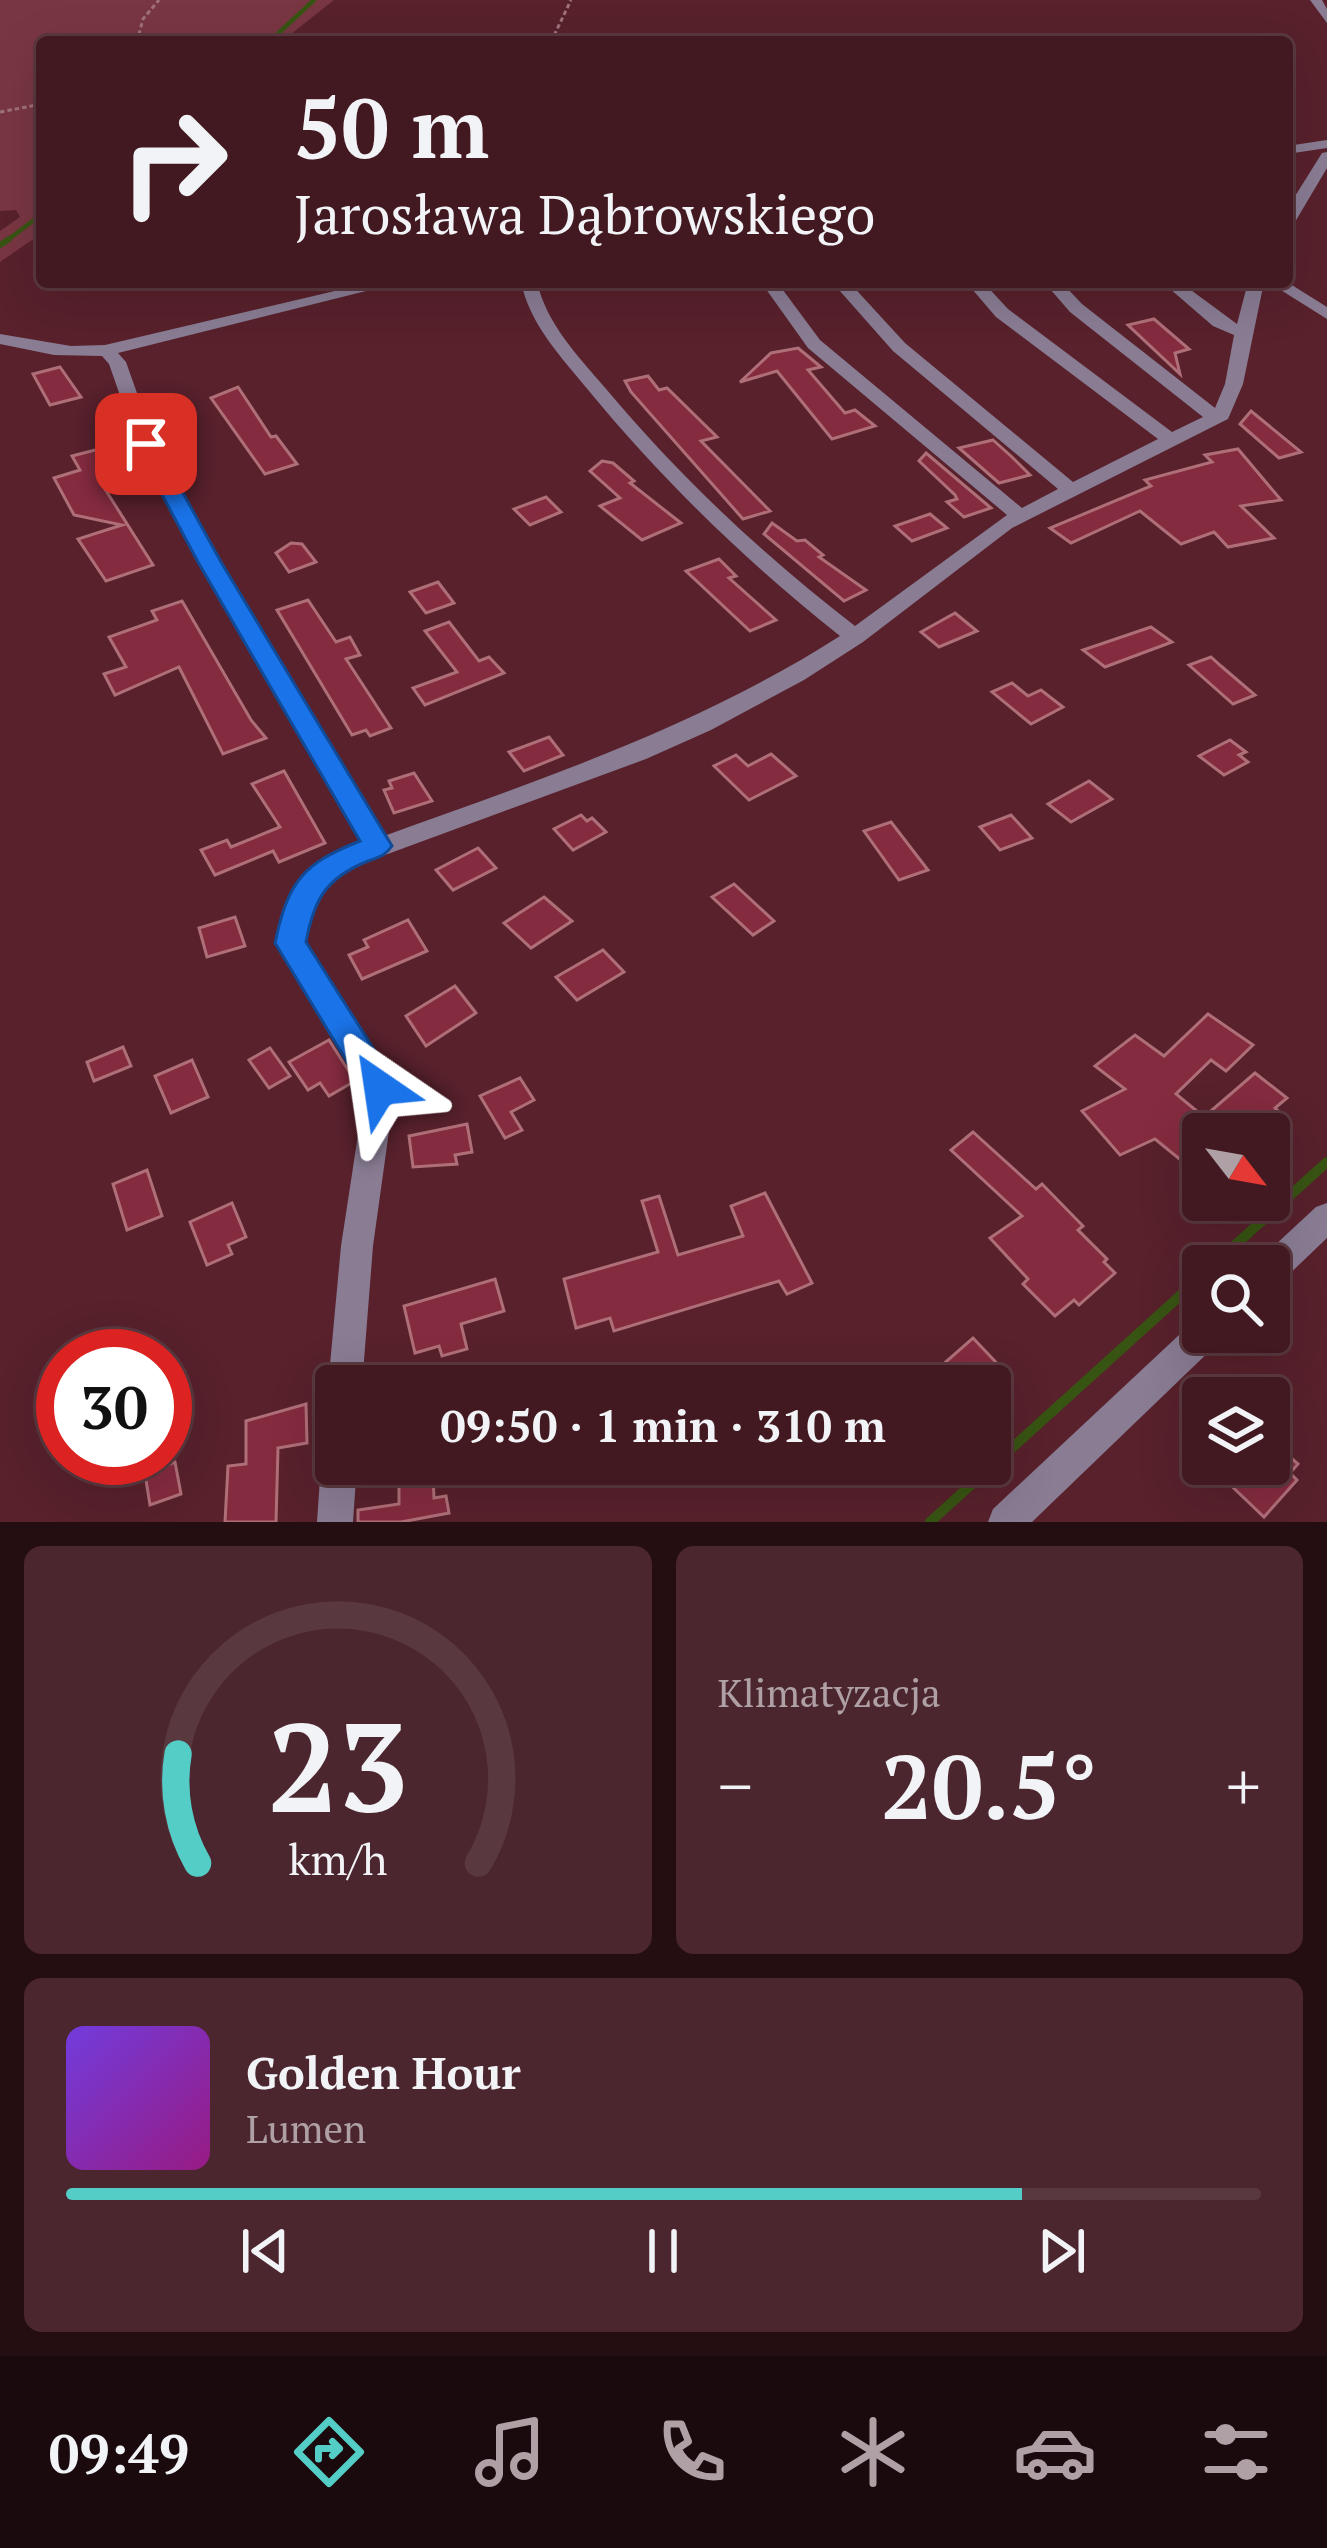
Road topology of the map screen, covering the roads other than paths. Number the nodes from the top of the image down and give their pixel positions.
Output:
1 (1316, 0) edge
2 (1327, 20) edge
3 (1327, 144) edge
4 (1293, 148) edge
5 (1327, 156) edge
6 (1293, 212) edge
7 (368, 288) edge
8 (530, 288) edge
9 (773, 288) edge
10 (845, 288) edge
11 (979, 288) edge
12 (1058, 288) edge
13 (1178, 288) edge
14 (1254, 288) edge
15 (1286, 288) edge
16 (1327, 314) edge
17 (1241, 332) junction
18 (0, 339) edge
19 (109, 354) junction
20 (1216, 418) junction
21 (1172, 441) junction
22 (1071, 490) junction
23 (1020, 516) junction
24 (855, 637) junction
25 (377, 846) junction
26 (1327, 1217) edge
27 (1290, 1252) edge
28 (1184, 1353) edge
29 (348, 1365) edge
30 (337, 1485) edge
31 (334, 1522) edge
32 (1006, 1522) edge

1 - 2 street
3 - 4 street
5 - 6 street
7 - 19 street
8 - 24 street
9 - 23 street
10 - 22 street
11 - 21 street
12 - 20 street
13 - 17 street
14 - 17 street
15 - 16 street
17 - 20 street
18 - 19 street
19 - 25 street
20 - 21 street
21 - 22 street
22 - 23 street
23 - 24 street
24 - 25 street
25 - 29 street
26 - 27 street
28 - 32 street
30 - 31 street

